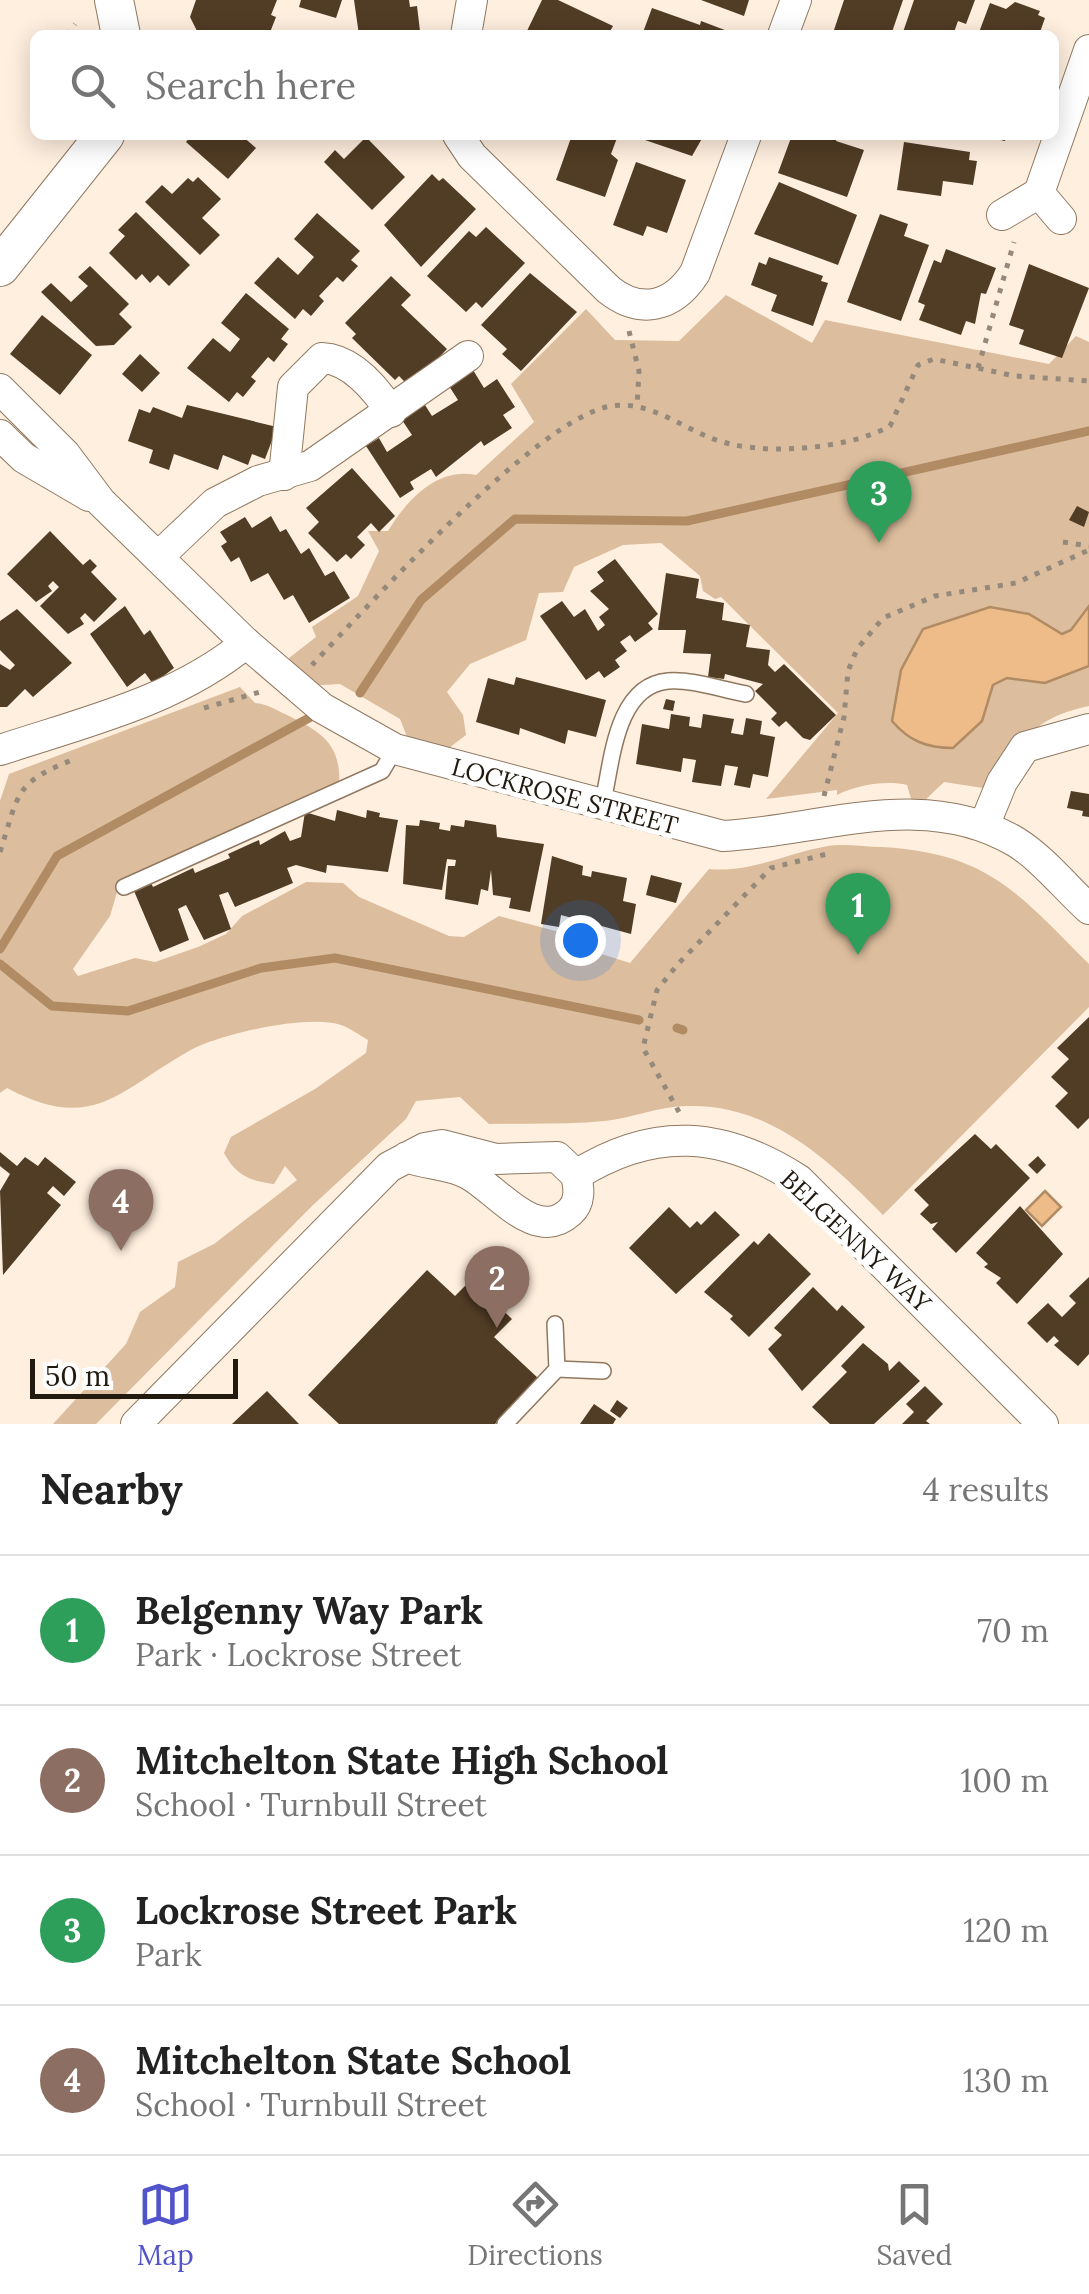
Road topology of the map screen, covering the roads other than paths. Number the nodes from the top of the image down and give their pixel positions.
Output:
1 (114, 0) edge
2 (472, 0) edge
3 (796, 0) edge
4 (119, 30) edge
5 (467, 30) edge
6 (785, 30) edge
7 (1089, 50) edge
8 (1059, 136) edge
9 (101, 140) edge
10 (462, 140) edge
11 (744, 140) edge
12 (1058, 140) edge
13 (1039, 193) junction
14 (1007, 212) road end
15 (1062, 218) dead end
16 (0, 267) edge
17 (468, 356) dead end
18 (0, 389) edge
19 (391, 412) junction
20 (0, 435) edge
21 (284, 475) junction
22 (101, 502) junction
23 (158, 558) junction
24 (246, 643) junction
25 (746, 694) dead end
26 (1089, 729) edge
27 (395, 749) junction
28 (0, 750) edge
29 (602, 806) junction
30 (984, 826) junction
31 (124, 887) dead end
32 (1089, 910) edge
33 (407, 1156) junction
34 (576, 1174) junction
35 (556, 1324) dead end
36 (558, 1369) junction
37 (603, 1371) dead end
38 (136, 1424) edge
39 (505, 1424) edge
40 (1044, 1424) edge

1 - 4 street
2 - 5 street
3 - 6 street
7 - 8 street
9 - 16 street
10 - 11 street
12 - 13 street
13 - 14 street
13 - 15 street
17 - 19 street
18 - 22 street, LOCKROSE STREET
19 - 21 street
19 - 21 street
20 - 22 street, LOCKROSE STREET
21 - 23 street
22 - 23 street, LOCKROSE STREET
23 - 24 street, LOCKROSE STREET
24 - 27 street, LOCKROSE STREET
24 - 28 street
25 - 29 lane
26 - 30 street
27 - 29 street, LOCKROSE STREET
27 - 31 lane
29 - 30 street, LOCKROSE STREET
30 - 32 street, LOCKROSE STREET
33 - 34 street
33 - 34 street
33 - 38 street
34 - 40 street, BELGENNY WAY
35 - 36 lane
36 - 37 lane
36 - 39 lane

